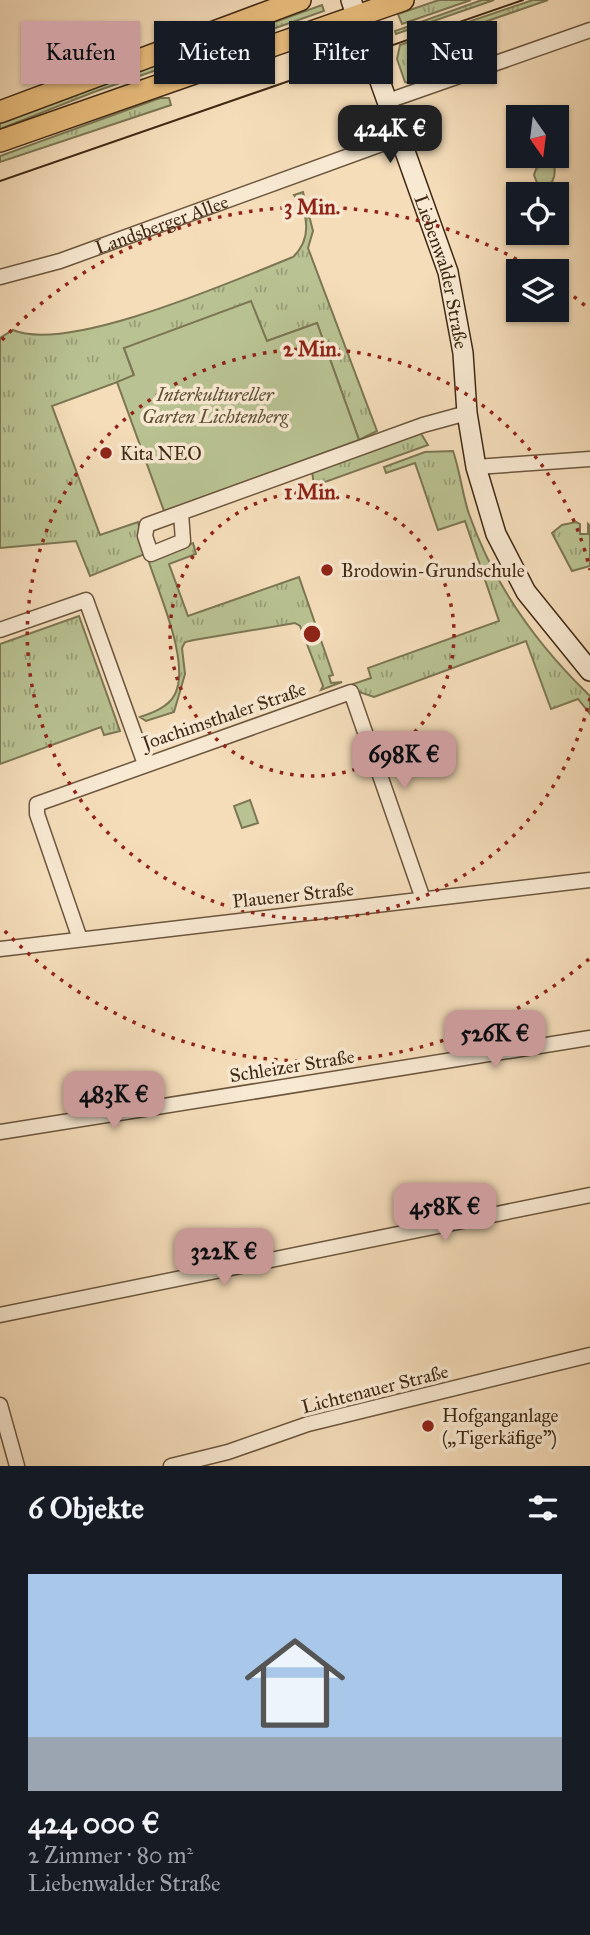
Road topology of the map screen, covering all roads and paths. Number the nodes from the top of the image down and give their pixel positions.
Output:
1 (300, 0) edge
2 (403, 0) edge
3 (354, 8) edge
4 (590, 30) edge
5 (388, 101) junction
6 (0, 112) edge
7 (401, 137) junction
8 (0, 141) edge
9 (0, 277) edge
10 (467, 413) junction
11 (590, 459) edge
12 (476, 467) junction
13 (181, 513) dead end
14 (0, 630) edge
15 (590, 671) edge
16 (145, 764) junction
17 (590, 880) edge
18 (423, 899) junction
19 (80, 939) junction
20 (0, 949) edge
21 (590, 1038) edge
22 (0, 1132) edge
23 (590, 1195) edge
24 (0, 1315) edge
25 (590, 1355) edge
26 (0, 1405) edge
27 (17, 1466) edge
28 (171, 1466) edge

1 - 6 main road
2 - 3 main road
3 - 5 street, Liebenwalder Straße
3 - 8 main road
4 - 5 street
5 - 7 street, Liebenwalder Straße
7 - 9 street, Landsberger Allee
7 - 10 street, Liebenwalder Straße
10 - 12 street, Liebenwalder Straße
10 - 13 street
11 - 12 street
12 - 15 street, Liebenwalder Straße
14 - 16 street
16 - 18 street, Joachimsthaler Straße
16 - 19 street, Joachimsthaler Straße
17 - 18 street, Plauener Straße
18 - 19 street, Plauener Straße
19 - 20 street, Plauener Straße
21 - 22 street, Schleizer Straße
23 - 24 street
25 - 28 street, Lichtenauer Straße
26 - 27 street

